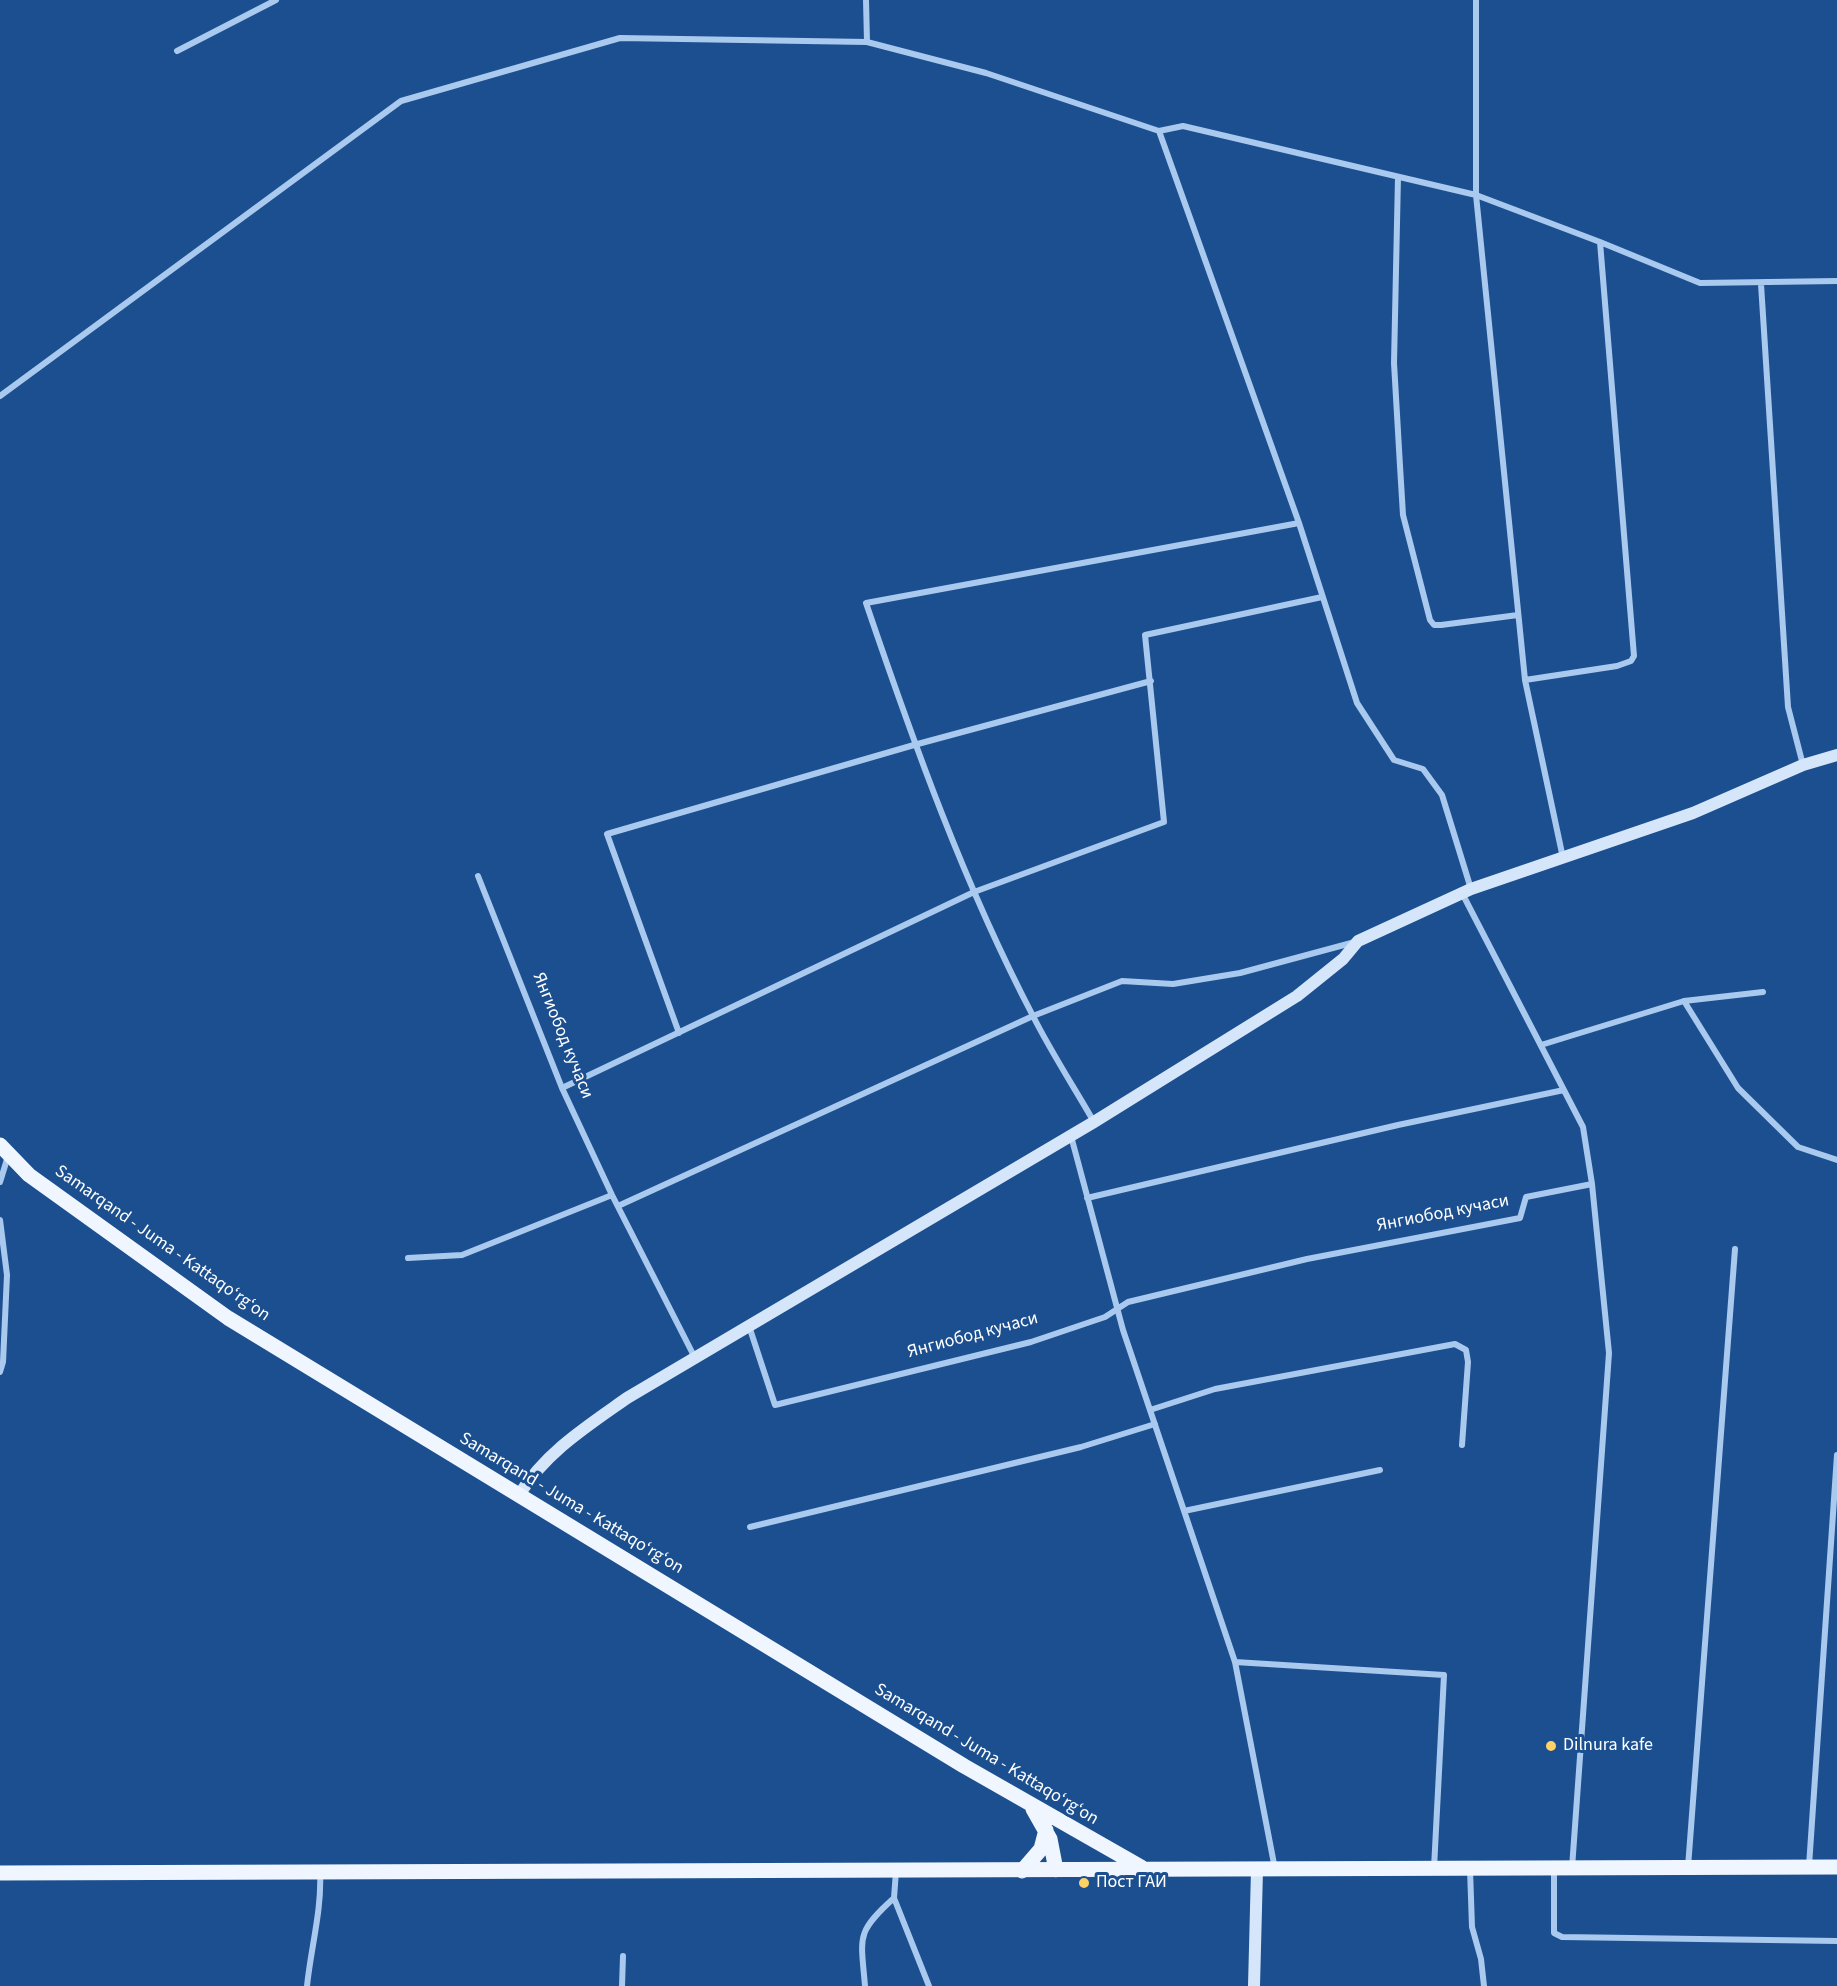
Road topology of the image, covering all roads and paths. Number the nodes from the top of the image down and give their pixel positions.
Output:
1 (276, 0) edge
2 (866, 0) edge
3 (1476, 0) edge
4 (867, 42) junction
5 (177, 51) dead end
6 (1159, 131) junction
7 (1398, 177) junction
8 (1476, 195) junction
9 (1600, 242) junction
10 (1837, 281) edge
11 (1761, 284) junction
12 (0, 396) edge
13 (1299, 523) junction
14 (1322, 597) junction
15 (1518, 615) junction
16 (1525, 680) junction
17 (1151, 681) junction
18 (914, 745) junction
19 (1837, 755) edge
20 (1803, 765) junction
21 (1563, 858) junction
22 (478, 876) dead end
23 (1466, 891) junction
24 (974, 892) junction
25 (1358, 941) junction
26 (1763, 992) dead end
27 (1683, 1001) junction
28 (1033, 1016) junction
29 (679, 1033) junction
30 (1541, 1045) junction
31 (562, 1088) junction
32 (1564, 1090) junction
33 (1094, 1122) junction
34 (1071, 1136) junction
35 (4, 1150) edge
36 (1837, 1160) edge
37 (0, 1182) edge
38 (1592, 1184) junction
39 (612, 1195) junction
40 (1087, 1198) junction
41 (618, 1206) junction
42 (0, 1220) edge
43 (1735, 1249) dead end
44 (408, 1258) dead end
45 (1117, 1310) junction
46 (749, 1326) junction
47 (695, 1358) junction
48 (0, 1372) edge
49 (1150, 1410) junction
50 (1155, 1424) junction
51 (1462, 1445) dead end
52 (1837, 1455) edge
53 (1380, 1470) dead end
54 (519, 1496) junction
55 (1184, 1511) junction
56 (750, 1527) dead end
57 (1235, 1662) junction
58 (1032, 1807) junction
59 (1046, 1830) junction
60 (1141, 1867) junction
61 (1809, 1867) junction
62 (1837, 1867) edge
63 (1554, 1868) junction
64 (1572, 1868) junction
65 (1688, 1868) junction
66 (1275, 1869) junction
67 (1434, 1869) junction
68 (1470, 1869) junction
69 (1056, 1870) junction
70 (1257, 1870) junction
71 (320, 1871) junction
72 (896, 1871) junction
73 (1022, 1871) junction
74 (0, 1873) edge
75 (894, 1898) junction
76 (1837, 1941) edge
77 (623, 1956) dead end
78 (307, 1986) edge
79 (622, 1986) edge
80 (865, 1986) edge
81 (929, 1986) edge
82 (1254, 1986) edge
83 (1484, 1986) edge

1 - 5 street
2 - 4 street
3 - 8 street
4 - 6 street
4 - 12 street
6 - 7 street
6 - 13 street
7 - 8 street
7 - 15 street
8 - 9 street
8 - 15 street
9 - 11 street
9 - 16 street
10 - 11 street
11 - 20 street
13 - 14 street
13 - 18 street
14 - 17 street
14 - 23 street
15 - 16 street
16 - 21 street
17 - 18 street
17 - 24 street
18 - 24 street
18 - 29 street
19 - 20 street
20 - 21 street
21 - 23 street
22 - 31 street, Янгиобод кучаси
23 - 25 street
23 - 30 street
24 - 28 street
24 - 29 street
25 - 28 street
25 - 33 street
26 - 27 street
27 - 30 street
27 - 36 street
28 - 33 street
28 - 41 street
29 - 31 street
30 - 32 street
31 - 39 street, Янгиобод кучаси
32 - 38 street
32 - 40 street
33 - 34 street
34 - 40 street
34 - 46 street
35 - 37 street
35 - 54 main road, Samarqand - Juma - Kattaqo‘rg‘on
38 - 45 street, Янгиобод кучаси
38 - 64 street
39 - 41 street, Янгиобод кучаси
39 - 44 street
40 - 45 street
41 - 47 street, Янгиобод кучаси
42 - 48 street
43 - 65 street
45 - 46 street, Янгиобод кучаси
45 - 49 street
46 - 47 street
47 - 54 street
49 - 50 street
49 - 51 street
50 - 55 street
50 - 56 street
52 - 61 street
53 - 55 street
54 - 58 main road, Samarqand - Juma - Kattaqo‘rg‘on
55 - 57 street
57 - 66 street
57 - 67 street
58 - 59 main road
58 - 60 main road, Samarqand - Juma - Kattaqo‘rg‘on
59 - 69 main road
59 - 73 main road
60 - 69 main road
60 - 70 main road
61 - 62 main road
61 - 65 main road
63 - 64 main road
63 - 68 main road
63 - 76 street
64 - 65 main road
66 - 67 main road
66 - 70 main road
67 - 68 main road
68 - 83 street
69 - 73 main road
70 - 82 street
71 - 72 main road
71 - 74 main road
71 - 78 street
72 - 73 main road
72 - 75 street
75 - 80 street
75 - 81 street
77 - 79 street

